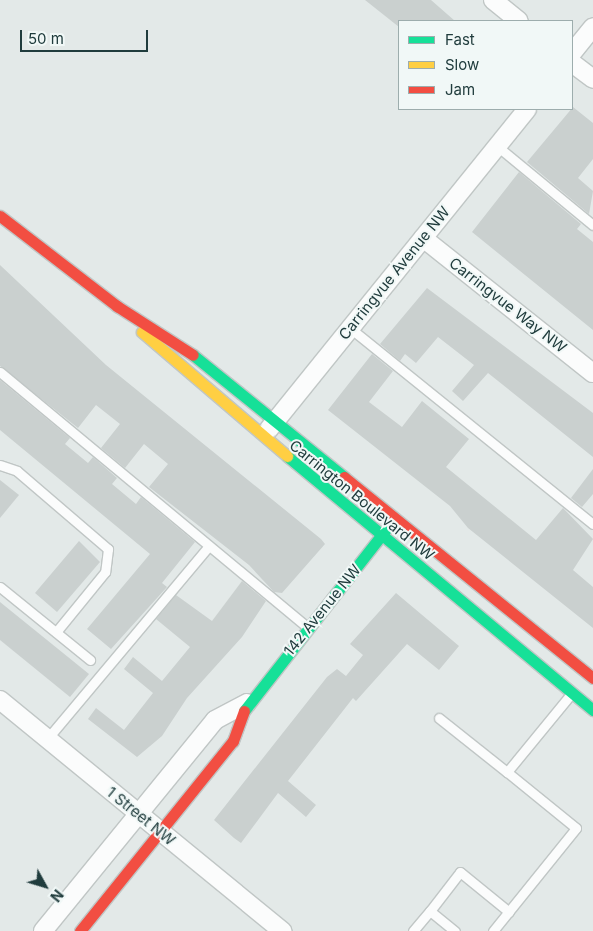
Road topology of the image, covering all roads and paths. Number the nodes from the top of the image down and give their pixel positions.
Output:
1 (493, 0) edge
2 (518, 20) edge
3 (593, 26) edge
4 (573, 52) edge
5 (573, 64) edge
6 (593, 79) edge
7 (526, 110) edge
8 (497, 146) junction
9 (0, 216) edge
10 (593, 225) edge
11 (423, 238) junction
12 (118, 306) junction
13 (350, 328) junction
14 (592, 370) edge
15 (0, 372) edge
16 (276, 420) junction
17 (262, 438) junction
18 (0, 465) edge
19 (396, 517) junction
20 (593, 524) edge
21 (381, 535) junction
22 (209, 546) junction
23 (0, 587) edge
24 (308, 627) junction
25 (56, 632) junction
26 (90, 660) dead end
27 (582, 682) edge
28 (0, 700) edge
29 (248, 703) junction
30 (593, 710) edge
31 (439, 718) dead end
32 (47, 739) junction
33 (507, 772) junction
34 (138, 813) junction
35 (160, 831) junction
36 (430, 911) junction
37 (508, 912) junction
38 (43, 931) edge
39 (80, 931) edge
40 (282, 931) edge
41 (413, 931) edge
42 (455, 931) edge
43 (493, 931) edge

1 - 2 street
3 - 4 street
5 - 6 street
7 - 8 street, Carringvue Avenue NW
8 - 10 lane
8 - 11 street, Carringvue Avenue NW
9 - 12 street, Carrington Boulevard NW
11 - 13 street, Carringvue Avenue NW
11 - 14 street, Carringvue Way NW
12 - 16 street, Carrington Boulevard NW
12 - 17 street, Carrington Boulevard NW
13 - 16 street, Carringvue Avenue NW
13 - 20 lane
15 - 22 lane
16 - 17 street, Carringvue Avenue NW
16 - 19 street, Carrington Boulevard NW
17 - 21 street, Carrington Boulevard NW
18 - 25 lane
19 - 21 street, 142 Avenue NW
19 - 27 street, Carrington Boulevard NW
21 - 24 street, 142 Avenue NW
21 - 27 street, Carrington Boulevard NW
22 - 24 lane
22 - 32 lane
23 - 25 lane
24 - 29 street, 142 Avenue NW
25 - 26 lane
27 - 30 street, Carrington Boulevard NW
27 - 33 lane
28 - 32 street, 1 Street NW
29 - 34 street, 142 Avenue NW
29 - 35 street, 142 Avenue NW
31 - 33 lane
32 - 34 street, 1 Street NW
33 - 37 lane
34 - 35 street, 1 Street NW
34 - 38 street, 142 Avenue NW
35 - 39 street, 142 Avenue NW
35 - 40 street, 1 Street NW
36 - 37 lane
36 - 41 lane
36 - 42 lane
37 - 43 lane

